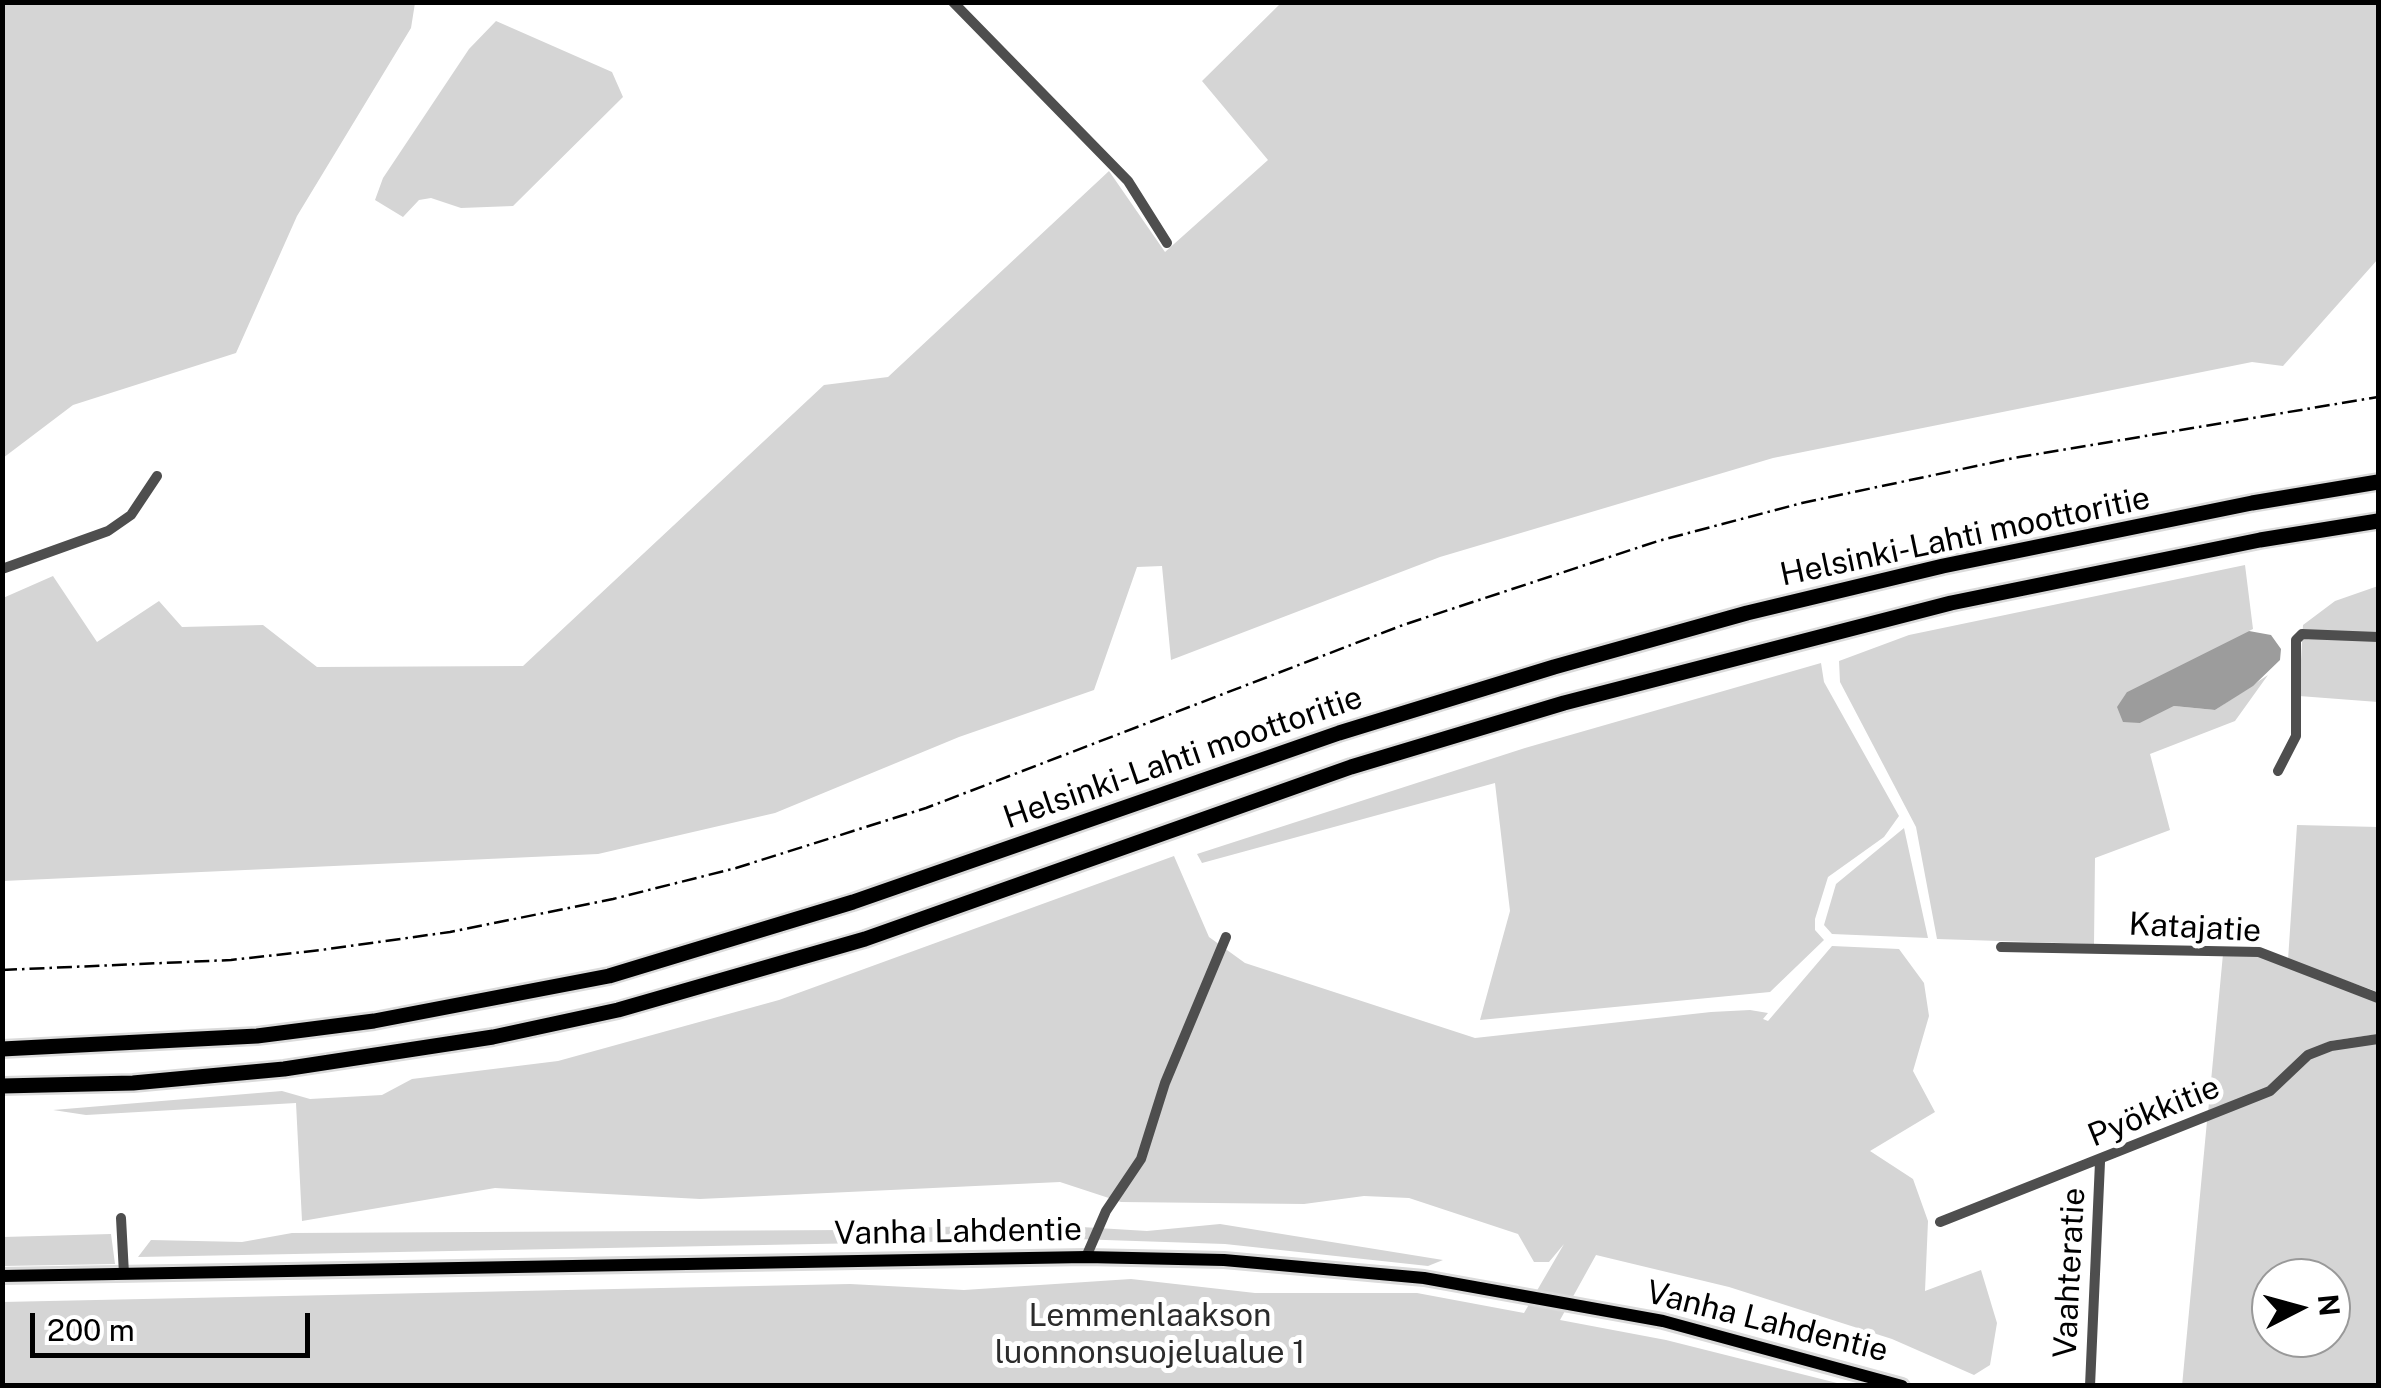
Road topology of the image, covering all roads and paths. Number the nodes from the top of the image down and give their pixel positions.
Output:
1 (953, 2) edge
2 (1167, 243) dead end
3 (157, 476) dead end
4 (2378, 482) edge
5 (2378, 521) edge
6 (2, 569) edge
7 (2378, 636) edge
8 (2278, 771) dead end
9 (1226, 937) dead end
10 (2001, 946) dead end
11 (2378, 998) edge
12 (2378, 1039) edge
13 (2, 1049) edge
14 (2, 1086) edge
15 (2100, 1162) junction
16 (121, 1218) dead end
17 (1940, 1222) dead end
18 (1086, 1257) junction
19 (124, 1274) junction
20 (2, 1276) edge
21 (1902, 1386) edge
22 (2090, 1386) edge

1 - 2 street
3 - 6 street
4 - 13 highway, Helsinki-Lahti moottoritie
5 - 14 highway, Helsinki-Lahti moottoritie
7 - 8 street
9 - 18 street
10 - 11 street, Katajatie
12 - 15 street, Pyökkitie
15 - 17 street, Pyökkitie
15 - 22 street, Vaahteratie
16 - 19 street
18 - 19 main road, Vanha Lahdentie
18 - 21 main road, Vanha Lahdentie
19 - 20 main road, Vanha Lahdentie

